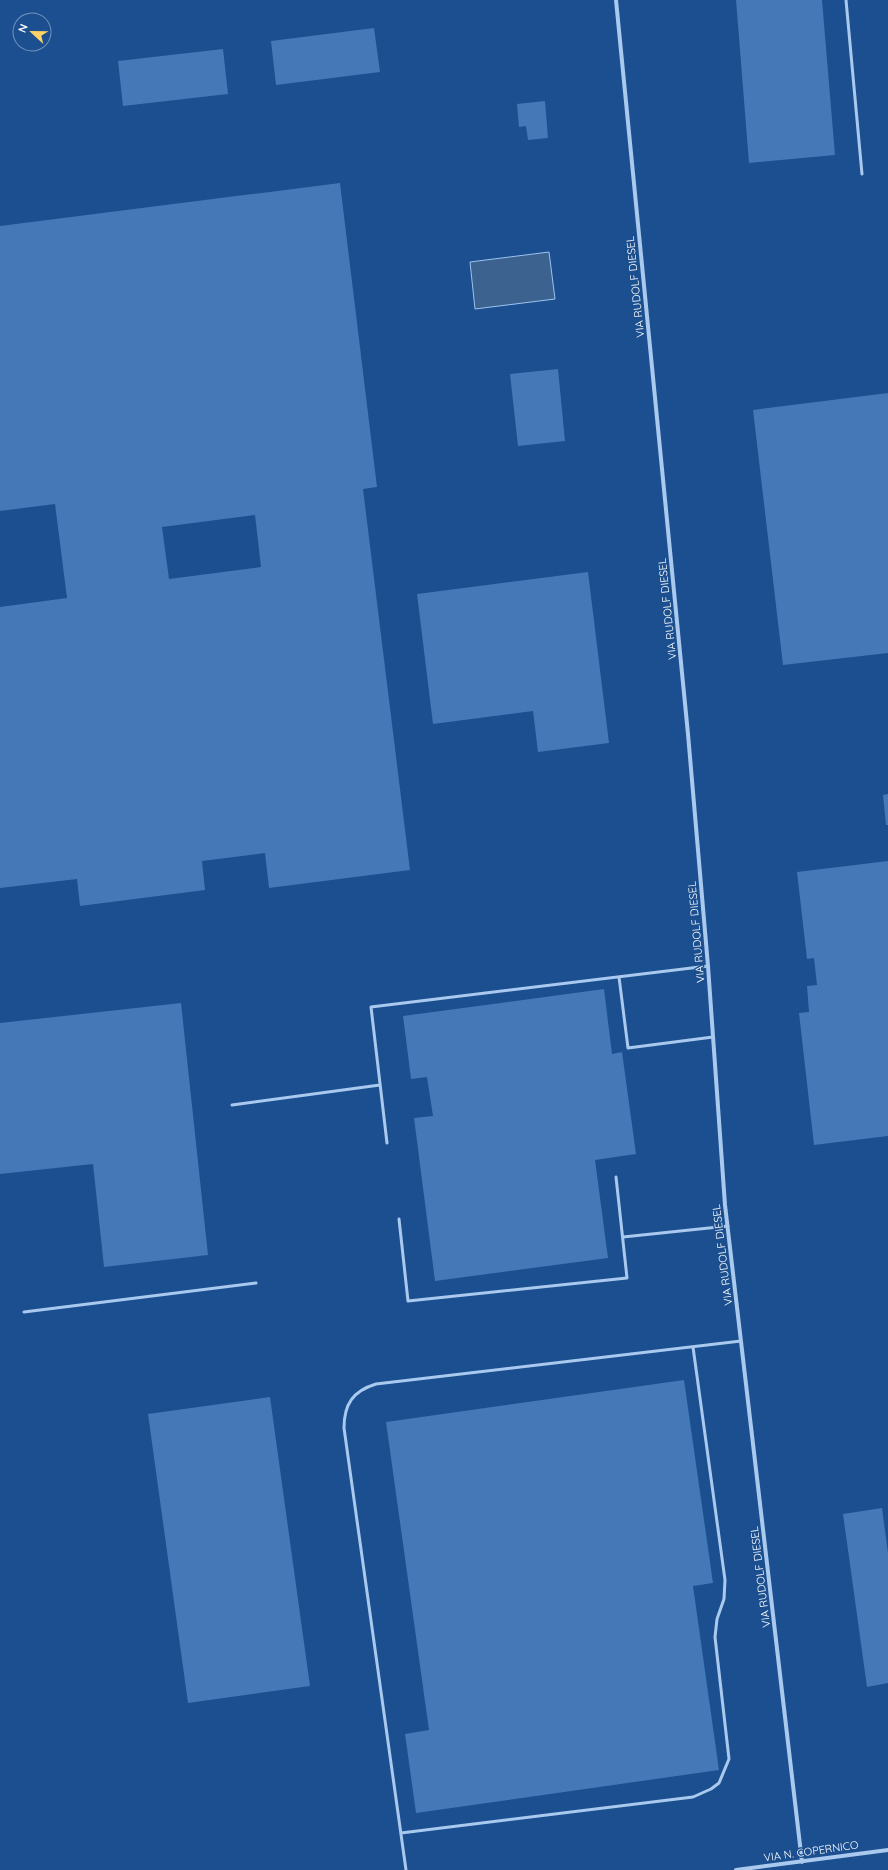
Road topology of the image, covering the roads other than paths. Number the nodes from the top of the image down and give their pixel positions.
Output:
1 (616, 0) edge
2 (846, 0) edge
3 (862, 174) dead end
4 (708, 966) junction
5 (619, 977) junction
6 (713, 1037) junction
7 (380, 1085) junction
8 (232, 1105) dead end
9 (387, 1143) dead end
10 (616, 1177) dead end
11 (399, 1219) dead end
12 (728, 1226) junction
13 (623, 1237) junction
14 (256, 1283) dead end
15 (24, 1312) dead end
16 (742, 1341) junction
17 (693, 1347) junction
18 (401, 1833) junction
19 (888, 1850) edge
20 (802, 1862) junction
21 (406, 1870) edge
22 (736, 1870) edge

1 - 4 street, VIA RUDOLF DIESEL
2 - 3 lane
4 - 5 lane
4 - 6 street, VIA RUDOLF DIESEL
5 - 6 lane
5 - 7 lane
6 - 12 street, VIA RUDOLF DIESEL
7 - 8 lane
7 - 9 lane
10 - 13 lane
11 - 13 lane
12 - 13 lane
12 - 16 street, VIA RUDOLF DIESEL
14 - 15 lane
16 - 17 lane
16 - 20 street, VIA RUDOLF DIESEL
17 - 18 lane
17 - 18 lane
18 - 21 lane
19 - 20 street, VIA N. COPERNICO
20 - 22 street, VIA N. COPERNICO

